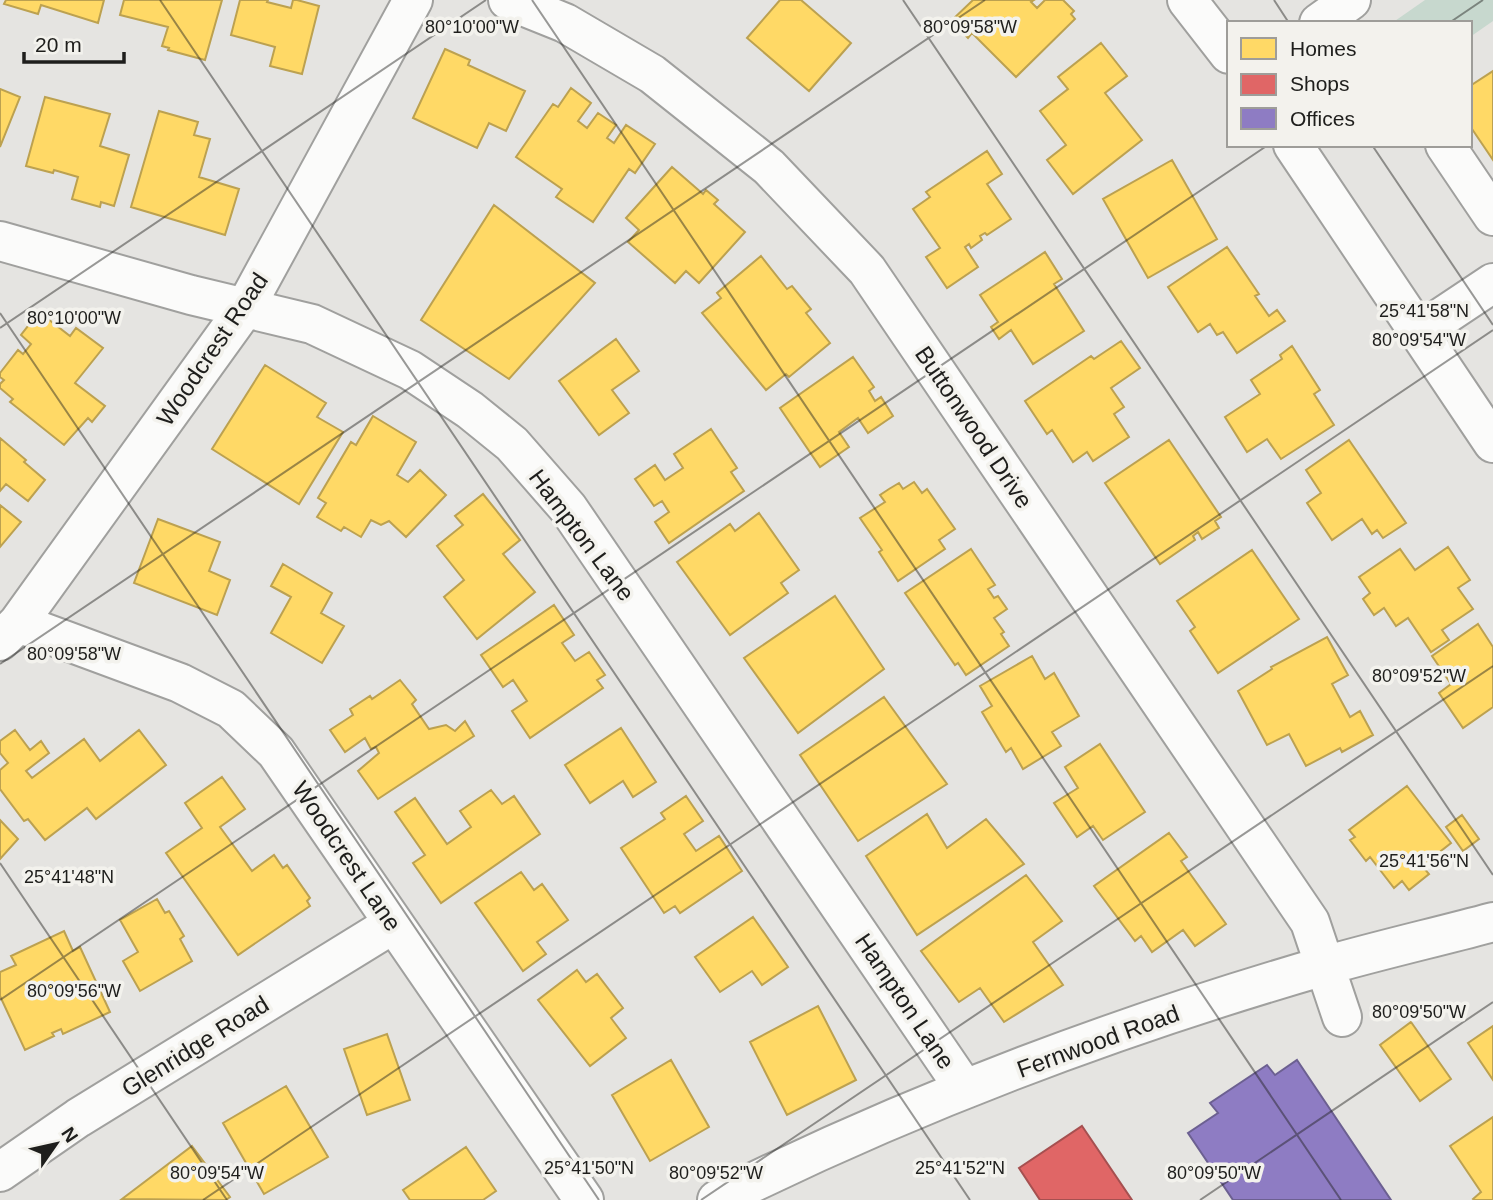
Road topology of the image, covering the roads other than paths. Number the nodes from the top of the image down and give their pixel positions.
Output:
1 (412, 0) edge
2 (508, 0) edge
3 (1187, 0) edge
4 (1355, 8) edge
5 (1324, 21) edge
6 (1227, 51) edge
7 (1294, 147) edge
8 (1446, 147) edge
9 (1493, 216) edge
10 (0, 241) edge
11 (1493, 283) edge
12 (245, 308) junction
13 (1418, 333) junction
14 (1480, 396) edge
15 (1493, 443) edge
16 (9, 632) edge
17 (1493, 922) edge
18 (393, 924) junction
19 (1324, 966) junction
20 (1342, 1017) dead end
21 (964, 1088) junction
22 (0, 1172) edge
23 (584, 1200) edge
24 (717, 1200) edge

1 - 12 street, Woodcrest Road
2 - 19 street, Buttonwood Drive
3 - 6 street
4 - 5 street
7 - 13 street
8 - 9 street
10 - 12 street, Hampton Lane
11 - 13 street
12 - 16 street, Woodcrest Road
12 - 21 street, Hampton Lane
13 - 14 street
14 - 15 street
16 - 18 street, Woodcrest Lane
17 - 19 street, Fernwood Road
18 - 22 street, Glenridge Road
18 - 23 street, Woodcrest Lane
19 - 20 street, Buttonwood Drive
19 - 21 street, Fernwood Road
21 - 24 street, Fernwood Road

